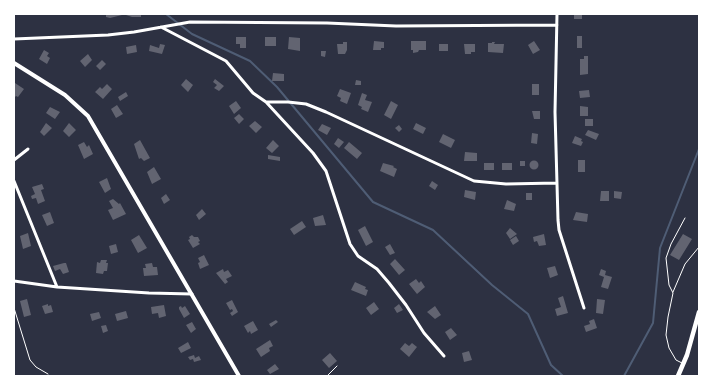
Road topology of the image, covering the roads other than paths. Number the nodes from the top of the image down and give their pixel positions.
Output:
1 (557, 14) edge
2 (557, 25) junction
3 (160, 27) junction
4 (14, 39) edge
5 (14, 63) edge
6 (266, 102) junction
7 (28, 149) dead end
8 (14, 160) edge
9 (14, 181) edge
10 (557, 183) junction
11 (685, 218) dead end
12 (699, 246) edge
13 (14, 281) edge
14 (57, 287) junction
15 (673, 293) junction
16 (192, 294) junction
17 (14, 308) edge
18 (584, 308) dead end
19 (699, 312) edge
20 (444, 356) dead end
21 (683, 364) junction
22 (337, 366) dead end
23 (48, 374) dead end
24 (239, 376) edge
25 (327, 376) edge
26 (678, 376) edge

1 - 2 street
2 - 3 street
2 - 10 street
3 - 4 street
3 - 6 street
5 - 16 street
6 - 10 street
6 - 20 street
7 - 8 street
9 - 14 street
10 - 18 street
11 - 15 lane
12 - 15 lane
13 - 14 street
14 - 16 street
15 - 21 lane
16 - 24 street
17 - 23 lane
19 - 21 main road
21 - 26 main road
22 - 25 lane

